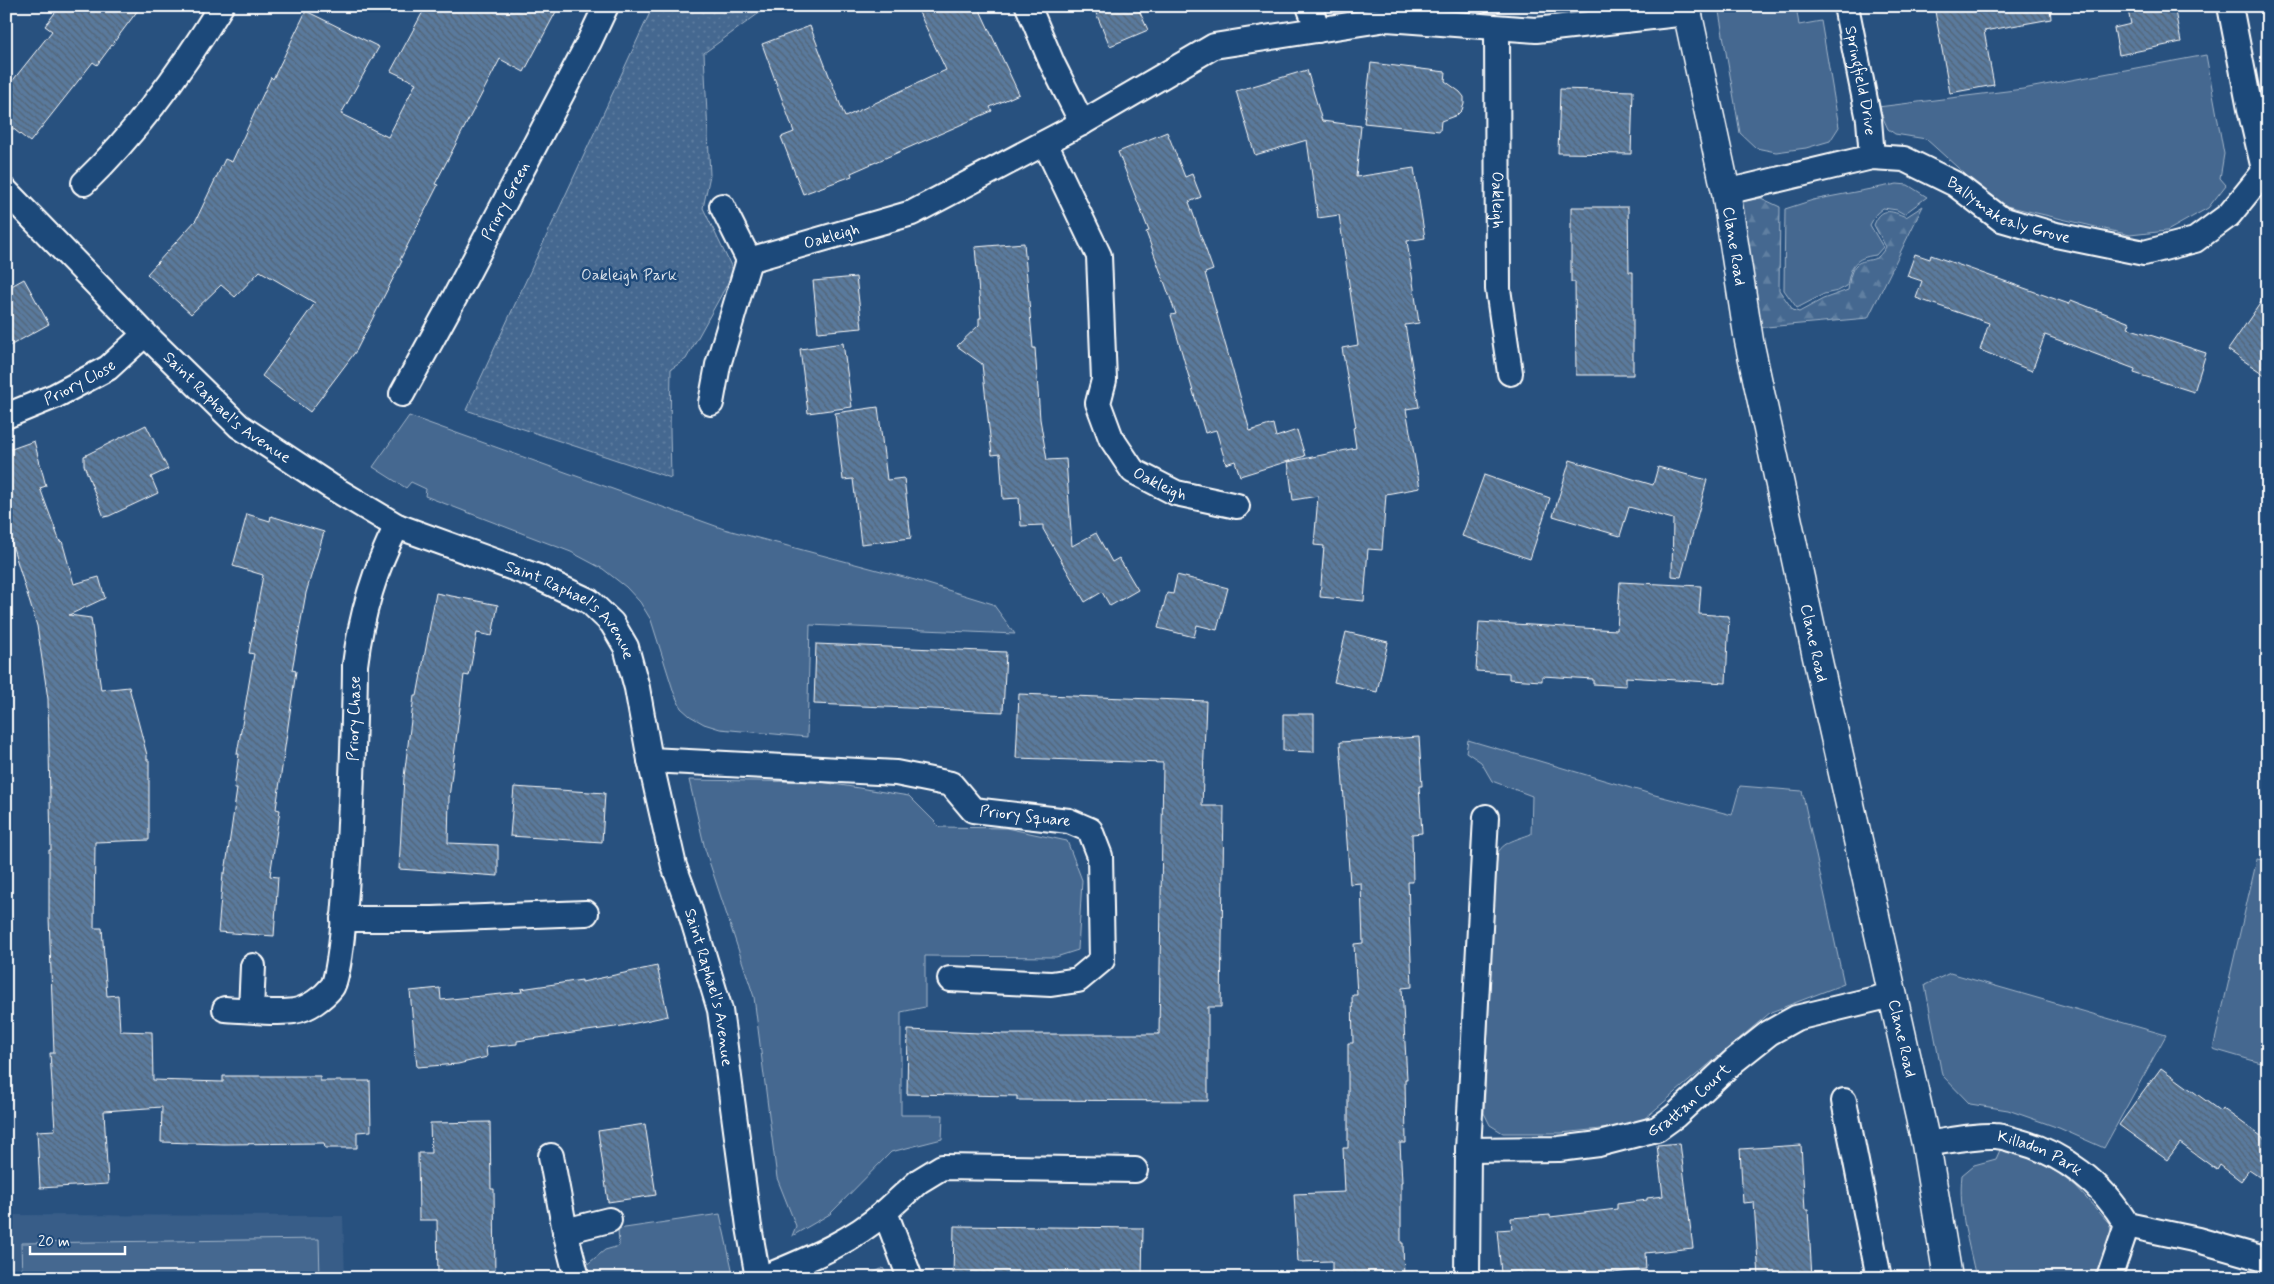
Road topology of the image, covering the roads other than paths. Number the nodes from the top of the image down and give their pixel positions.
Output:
1 (221, 6) edge
2 (606, 6) edge
3 (1028, 6) edge
4 (1309, 6) edge
5 (1846, 6) edge
6 (2230, 6) edge
7 (1687, 10) edge
8 (1497, 28) junction
9 (1318, 30) junction
10 (1082, 123) junction
11 (1045, 143) junction
12 (1872, 157) junction
13 (2266, 168) edge
14 (84, 183) dead end
15 (6, 191) edge
16 (1726, 192) junction
17 (722, 206) dead end
18 (749, 260) junction
19 (146, 334) junction
20 (1510, 373) dead end
21 (402, 394) dead end
22 (711, 403) dead end
23 (6, 416) edge
24 (1236, 506) dead end
25 (396, 526) junction
26 (650, 760) junction
27 (1486, 817) dead end
28 (586, 913) dead end
29 (343, 919) junction
30 (253, 966) dead end
31 (950, 979) dead end
32 (1892, 995) junction
33 (225, 1009) dead end
34 (252, 1010) junction
35 (1844, 1101) dead end
36 (1926, 1144) junction
37 (1468, 1150) junction
38 (551, 1156) dead end
39 (1135, 1170) dead end
40 (885, 1212) junction
41 (610, 1220) dead end
42 (2127, 1225) junction
43 (565, 1230) junction
44 (2268, 1260) edge
45 (577, 1278) edge
46 (758, 1278) edge
47 (763, 1278) edge
48 (910, 1278) edge
49 (1467, 1278) edge
50 (1879, 1278) edge
51 (1948, 1278) edge
52 (2108, 1278) edge

1 - 14 street
2 - 21 street, Priory Green
3 - 10 street
4 - 9 street
5 - 12 street, Springfield Drive
6 - 13 street
7 - 8 street, Oakleigh
7 - 16 main road, Clane Road
8 - 9 street, Oakleigh
8 - 20 street, Oakleigh
9 - 10 street, Oakleigh
10 - 11 street, Oakleigh
11 - 18 street, Oakleigh
11 - 24 street, Oakleigh
12 - 13 street, Ballymakealy Grove
12 - 16 street, Ballymakealy Grove
15 - 19 street, Saint Raphael's Avenue
16 - 32 main road, Clane Road
17 - 18 street
18 - 22 street
19 - 23 street, Priory Close
19 - 25 street, Saint Raphael's Avenue
25 - 26 street, Saint Raphael's Avenue
25 - 29 street, Priory Chase
26 - 31 street, Priory Square
26 - 46 street, Saint Raphael's Avenue
27 - 37 street
28 - 29 street
29 - 34 street, Priory Chase
30 - 34 street
32 - 36 main road, Clane Road
32 - 37 street, Grattan Court
33 - 34 street, Priory Chase
35 - 50 street
36 - 42 street, Killadon Park
36 - 51 main road, Clane Road
37 - 49 street
38 - 43 street
39 - 40 street
40 - 47 street
40 - 48 street
41 - 43 street
42 - 44 street
42 - 52 street
43 - 45 street

